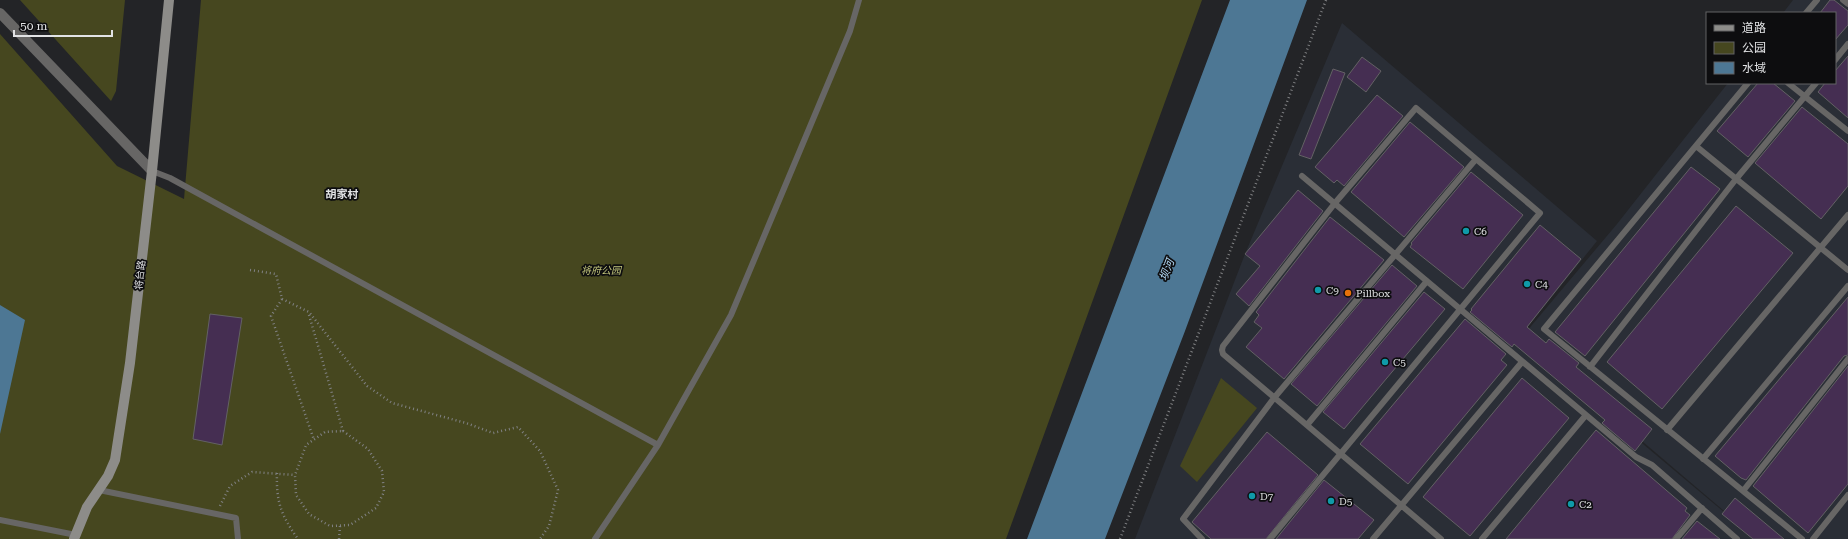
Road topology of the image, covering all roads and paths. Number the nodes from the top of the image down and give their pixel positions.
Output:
1 (169, 0) edge
2 (859, 0) edge
3 (1326, 0) edge
4 (1817, 0) edge
5 (1843, 0) edge
6 (1848, 4) edge
7 (1807, 12) edge
8 (0, 13) edge
9 (1848, 44) edge
10 (1836, 59) edge
11 (1747, 84) edge
12 (1789, 84) edge
13 (1815, 84) edge
14 (1805, 96) junction
15 (1848, 131) edge
16 (1696, 146) junction
17 (1476, 159) junction
18 (152, 172) junction
19 (1302, 176) dead end
20 (1736, 179) junction
21 (1335, 203) junction
22 (1848, 215) edge
23 (1821, 248) junction
24 (1395, 254) junction
25 (250, 270) dead end
26 (1848, 270) edge
27 (1427, 281) junction
28 (1848, 286) edge
29 (282, 299) junction
30 (1461, 310) junction
31 (309, 312) junction
32 (1848, 359) edge
33 (1522, 362) junction
34 (1590, 367) junction
35 (1274, 398) junction
36 (1586, 415) junction
37 (1307, 425) junction
38 (1667, 430) junction
39 (344, 431) junction
40 (314, 440) junction
41 (658, 445) junction
42 (1341, 455) junction
43 (1703, 459) junction
44 (277, 473) junction
45 (295, 475) junction
46 (99, 490) junction
47 (1743, 491) junction
48 (1848, 495) edge
49 (1401, 505) junction
50 (1702, 508) junction
51 (217, 514) junction
52 (0, 520) edge
53 (340, 526) junction
54 (75, 537) edge
55 (238, 539) edge
56 (298, 539) edge
57 (338, 539) edge
58 (540, 539) edge
59 (595, 539) edge
60 (1120, 539) edge
61 (1202, 539) edge
62 (1270, 539) edge
63 (1373, 539) edge
64 (1441, 539) edge
65 (1482, 539) edge
66 (1676, 539) edge
67 (1737, 539) edge
68 (1802, 539) edge
69 (1812, 539) edge

1 - 18 main road, 将台路
2 - 41 lane
3 - 60 path
4 - 7 lane
5 - 6 lane
8 - 18 street
9 - 10 lane
11 - 16 lane
12 - 14 lane
13 - 14 lane
14 - 15 lane
14 - 20 lane
16 - 20 lane
16 - 34 lane
17 - 21 lane
17 - 24 lane
17 - 30 lane
18 - 41 lane
18 - 46 main road, 将台路
19 - 21 lane
20 - 23 lane
20 - 34 lane
21 - 24 lane
21 - 35 lane
22 - 23 lane
23 - 26 lane
23 - 38 lane
24 - 27 lane
24 - 35 lane
25 - 29 path
27 - 30 lane
27 - 37 lane
28 - 43 lane
29 - 31 path
29 - 40 path
30 - 33 lane
30 - 42 lane
31 - 39 path
31 - 58 path
32 - 47 lane
33 - 36 lane
33 - 49 lane
34 - 38 lane
35 - 37 lane
35 - 61 lane
36 - 50 lane
36 - 65 lane
37 - 42 lane
38 - 43 lane
39 - 40 path
39 - 53 path
40 - 45 path
41 - 59 lane
42 - 49 lane
42 - 62 lane
43 - 47 lane
44 - 45 path
44 - 51 path
44 - 56 path
45 - 53 path
46 - 51 lane
46 - 54 main road, 将台路
47 - 68 lane
48 - 69 lane
49 - 63 lane
49 - 64 lane
50 - 66 lane
50 - 67 lane
51 - 55 lane
52 - 54 lane
53 - 57 path

